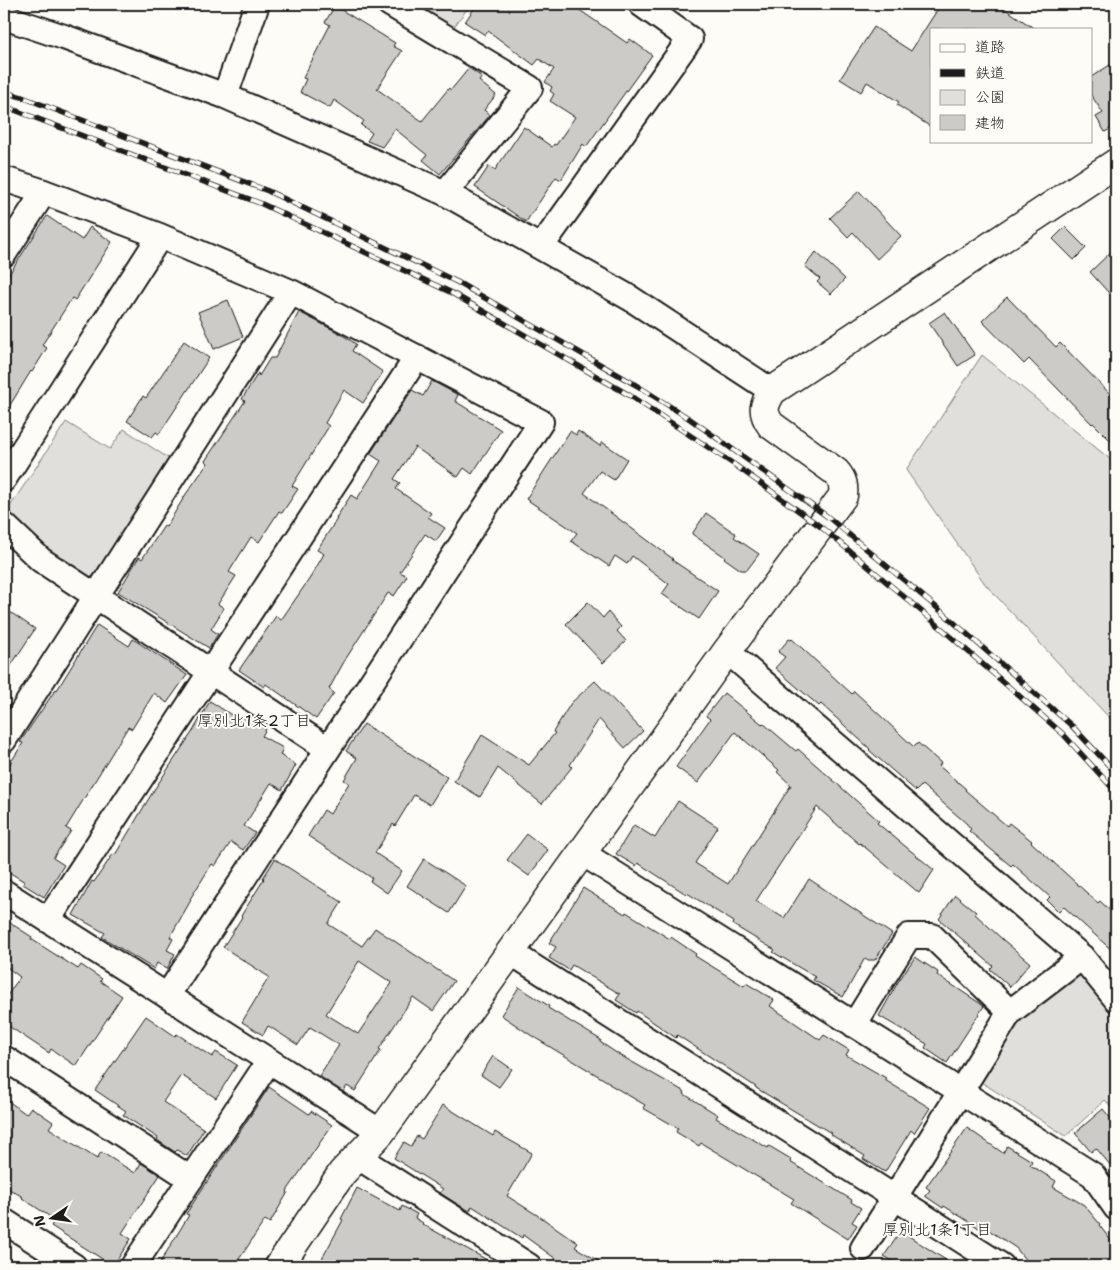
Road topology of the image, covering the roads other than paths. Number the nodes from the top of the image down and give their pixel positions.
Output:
1 (257, 4) edge
2 (390, 4) edge
3 (641, 4) edge
4 (4, 17) edge
5 (225, 96) junction
6 (1116, 162) edge
7 (4, 180) edge
8 (44, 192) junction
9 (445, 192) junction
10 (160, 236) junction
11 (541, 247) junction
12 (4, 254) edge
13 (292, 292) junction
14 (417, 357) junction
15 (772, 391) junction
16 (4, 479) edge
17 (4, 525) edge
18 (96, 596) junction
19 (727, 651) junction
20 (211, 672) junction
21 (4, 740) edge
22 (328, 749) junction
23 (582, 853) junction
24 (4, 894) edge
25 (48, 920) junction
26 (510, 952) junction
27 (1082, 956) junction
28 (168, 996) junction
29 (1116, 999) edge
30 (1010, 1012) junction
31 (854, 1025) junction
32 (4, 1058) edge
33 (269, 1061) junction
34 (960, 1092) junction
35 (381, 1132) junction
36 (358, 1157) junction
37 (191, 1179) junction
38 (895, 1198) junction
39 (1116, 1208) edge
40 (4, 1221) edge
41 (863, 1248) dead end
42 (74, 1266) edge
43 (134, 1266) edge
44 (280, 1266) edge
45 (529, 1266) edge
46 (1002, 1266) edge

1 - 5 street
2 - 9 street
3 - 11 street
4 - 5 street
5 - 9 street
6 - 15 street
7 - 8 street
8 - 10 street
8 - 12 street
9 - 11 street
10 - 13 street
10 - 16 street
11 - 15 street
13 - 14 street
13 - 18 street
14 - 20 street
14 - 22 street
15 - 19 street
17 - 18 street
18 - 20 street
18 - 21 street
19 - 23 street
19 - 27 street
20 - 22 street
20 - 25 street
22 - 28 street
23 - 26 street
23 - 31 street
24 - 25 street
25 - 28 street
26 - 35 street
26 - 38 street
27 - 29 street
27 - 30 street
28 - 33 street
30 - 31 street
30 - 34 street
31 - 34 street
32 - 37 street
33 - 35 street
33 - 37 street
34 - 38 street
34 - 39 street
35 - 36 street
36 - 44 street
36 - 45 street
37 - 43 street
38 - 41 street
38 - 46 street
40 - 42 street

